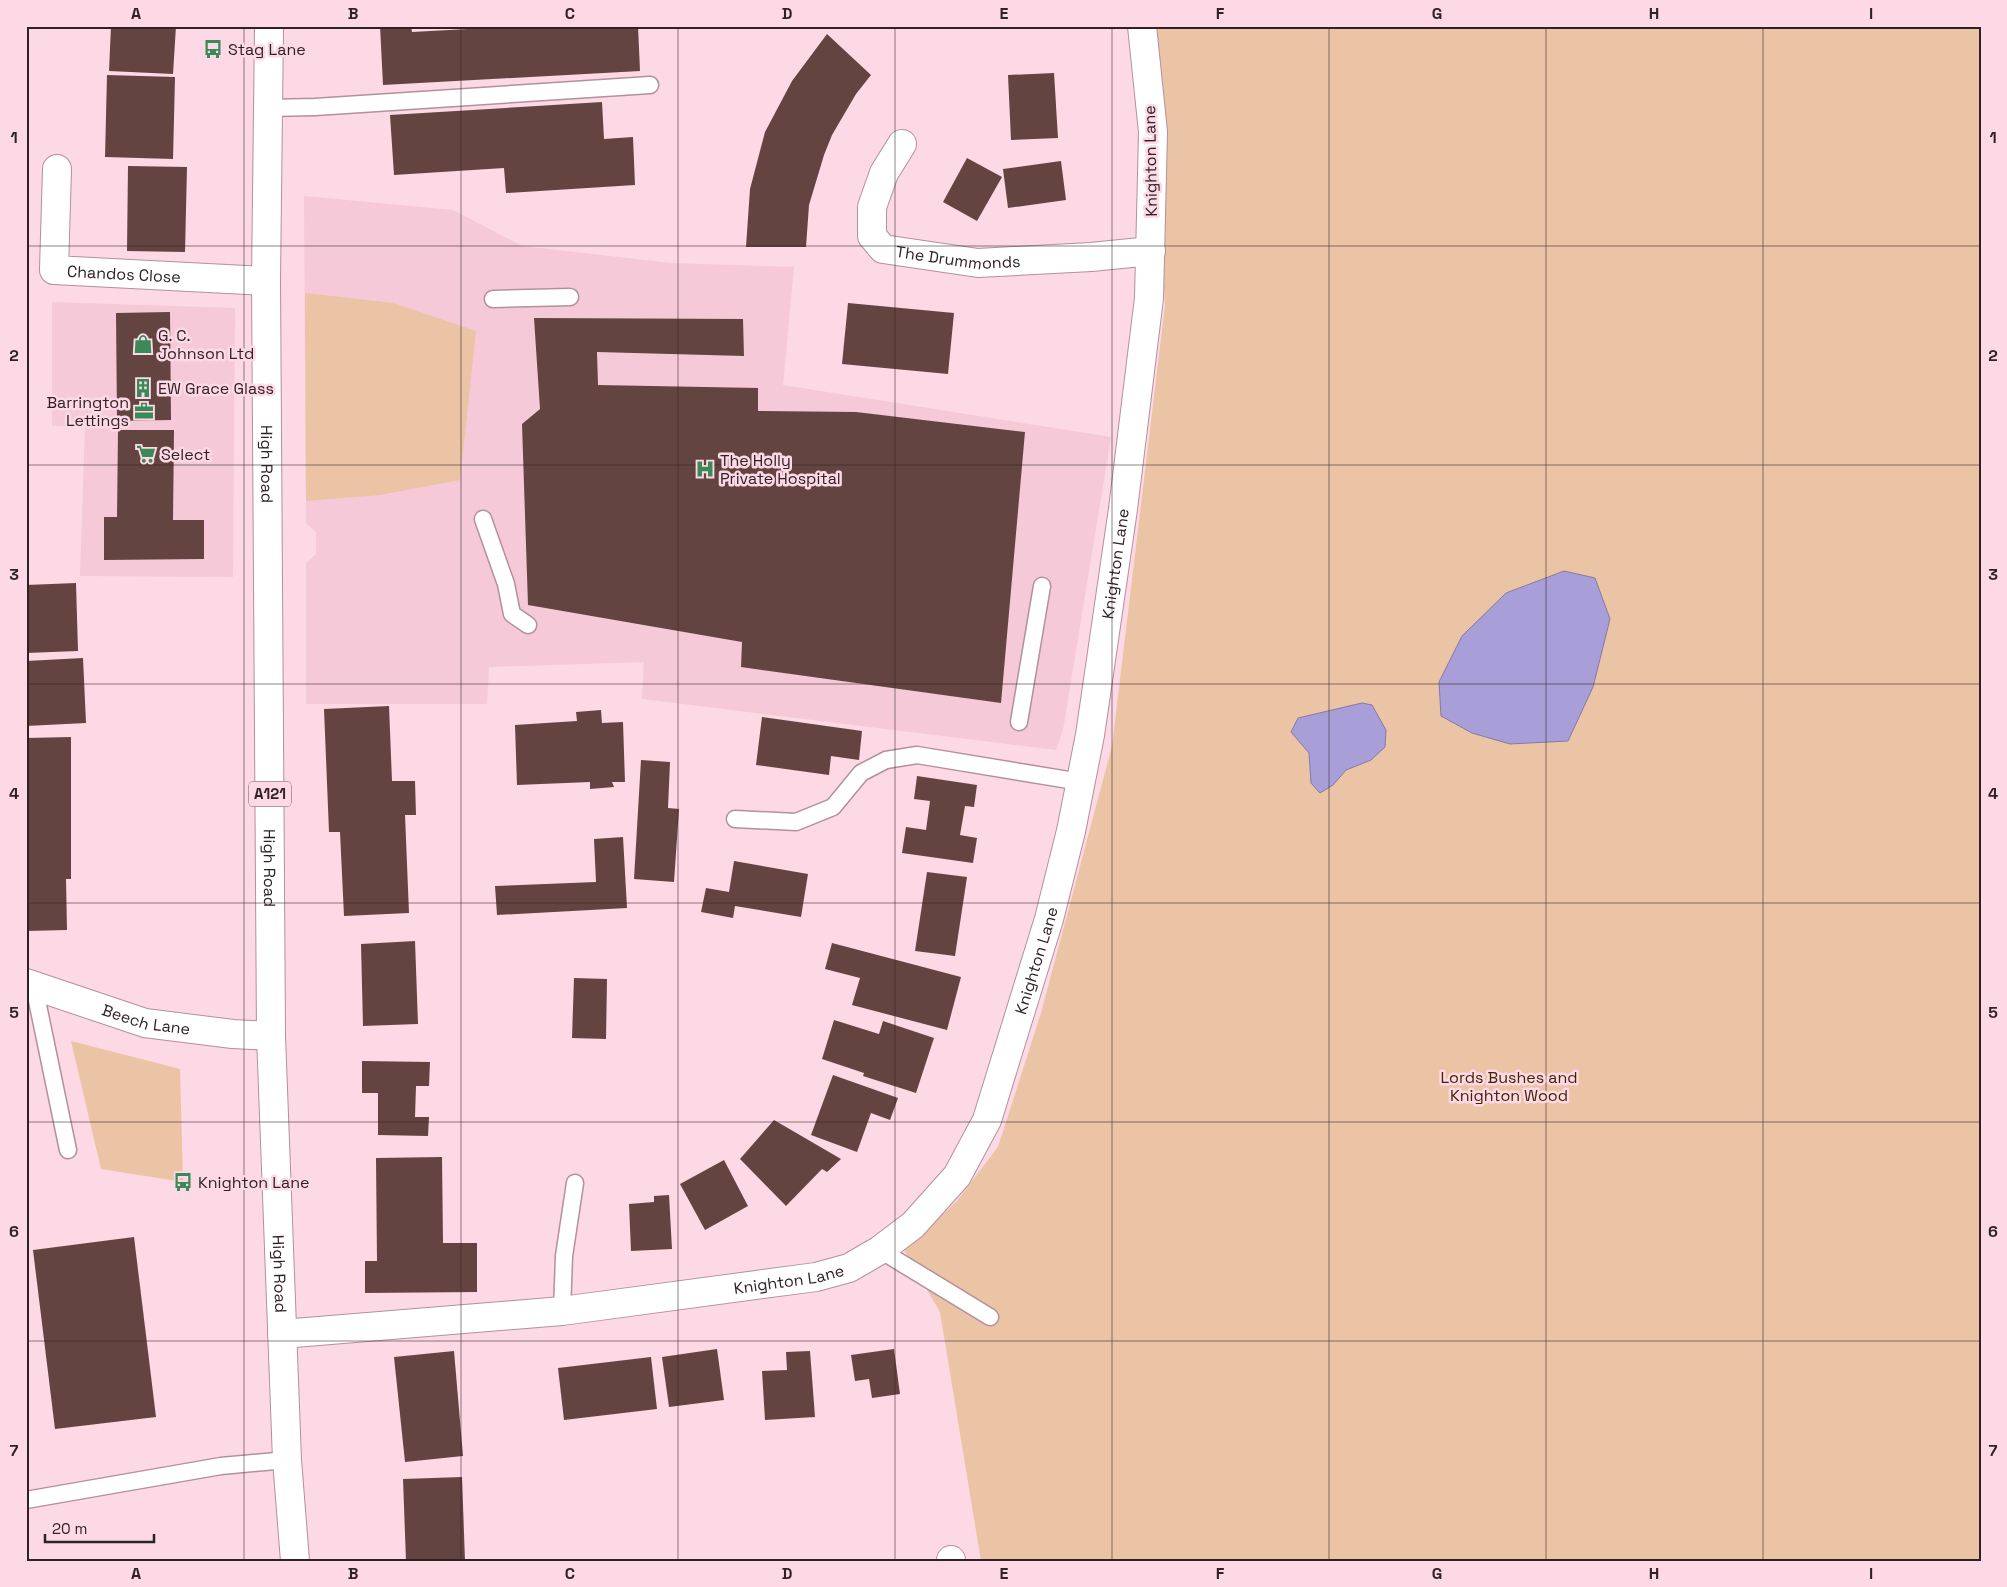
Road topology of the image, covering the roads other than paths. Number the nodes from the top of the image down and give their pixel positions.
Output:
1 (269, 26) edge
2 (1142, 26) edge
3 (650, 85) dead end
4 (267, 108) junction
5 (902, 144) dead end
6 (57, 169) dead end
7 (1151, 251) junction
8 (266, 281) junction
9 (570, 297) dead end
10 (493, 300) dead end
11 (483, 519) dead end
12 (1042, 586) dead end
13 (528, 625) dead end
14 (1019, 722) dead end
15 (1081, 782) junction
16 (735, 819) dead end
17 (30, 984) edge
18 (271, 1036) junction
19 (68, 1150) dead end
20 (575, 1182) dead end
21 (880, 1250) junction
22 (562, 1311) junction
23 (990, 1317) dead end
24 (282, 1334) junction
25 (287, 1460) junction
26 (26, 1500) edge
27 (295, 1561) edge

1 - 4 street, High Road / A121
2 - 7 street, Knighton Lane
3 - 4 lane
4 - 8 street, High Road / A121
5 - 7 street, The Drummonds
6 - 8 street, Chandos Close
7 - 15 street, Knighton Lane
8 - 18 street, High Road / A121
9 - 10 lane
11 - 13 lane
12 - 14 lane
15 - 16 lane
15 - 21 street, Knighton Lane
17 - 18 street, Beech Lane
17 - 19 lane
18 - 24 street, High Road / A121
20 - 22 lane
21 - 22 street, Knighton Lane
21 - 23 lane
22 - 24 street, Knighton Lane
24 - 25 street, High Road / A121
25 - 26 lane
25 - 27 street, High Road / A121

